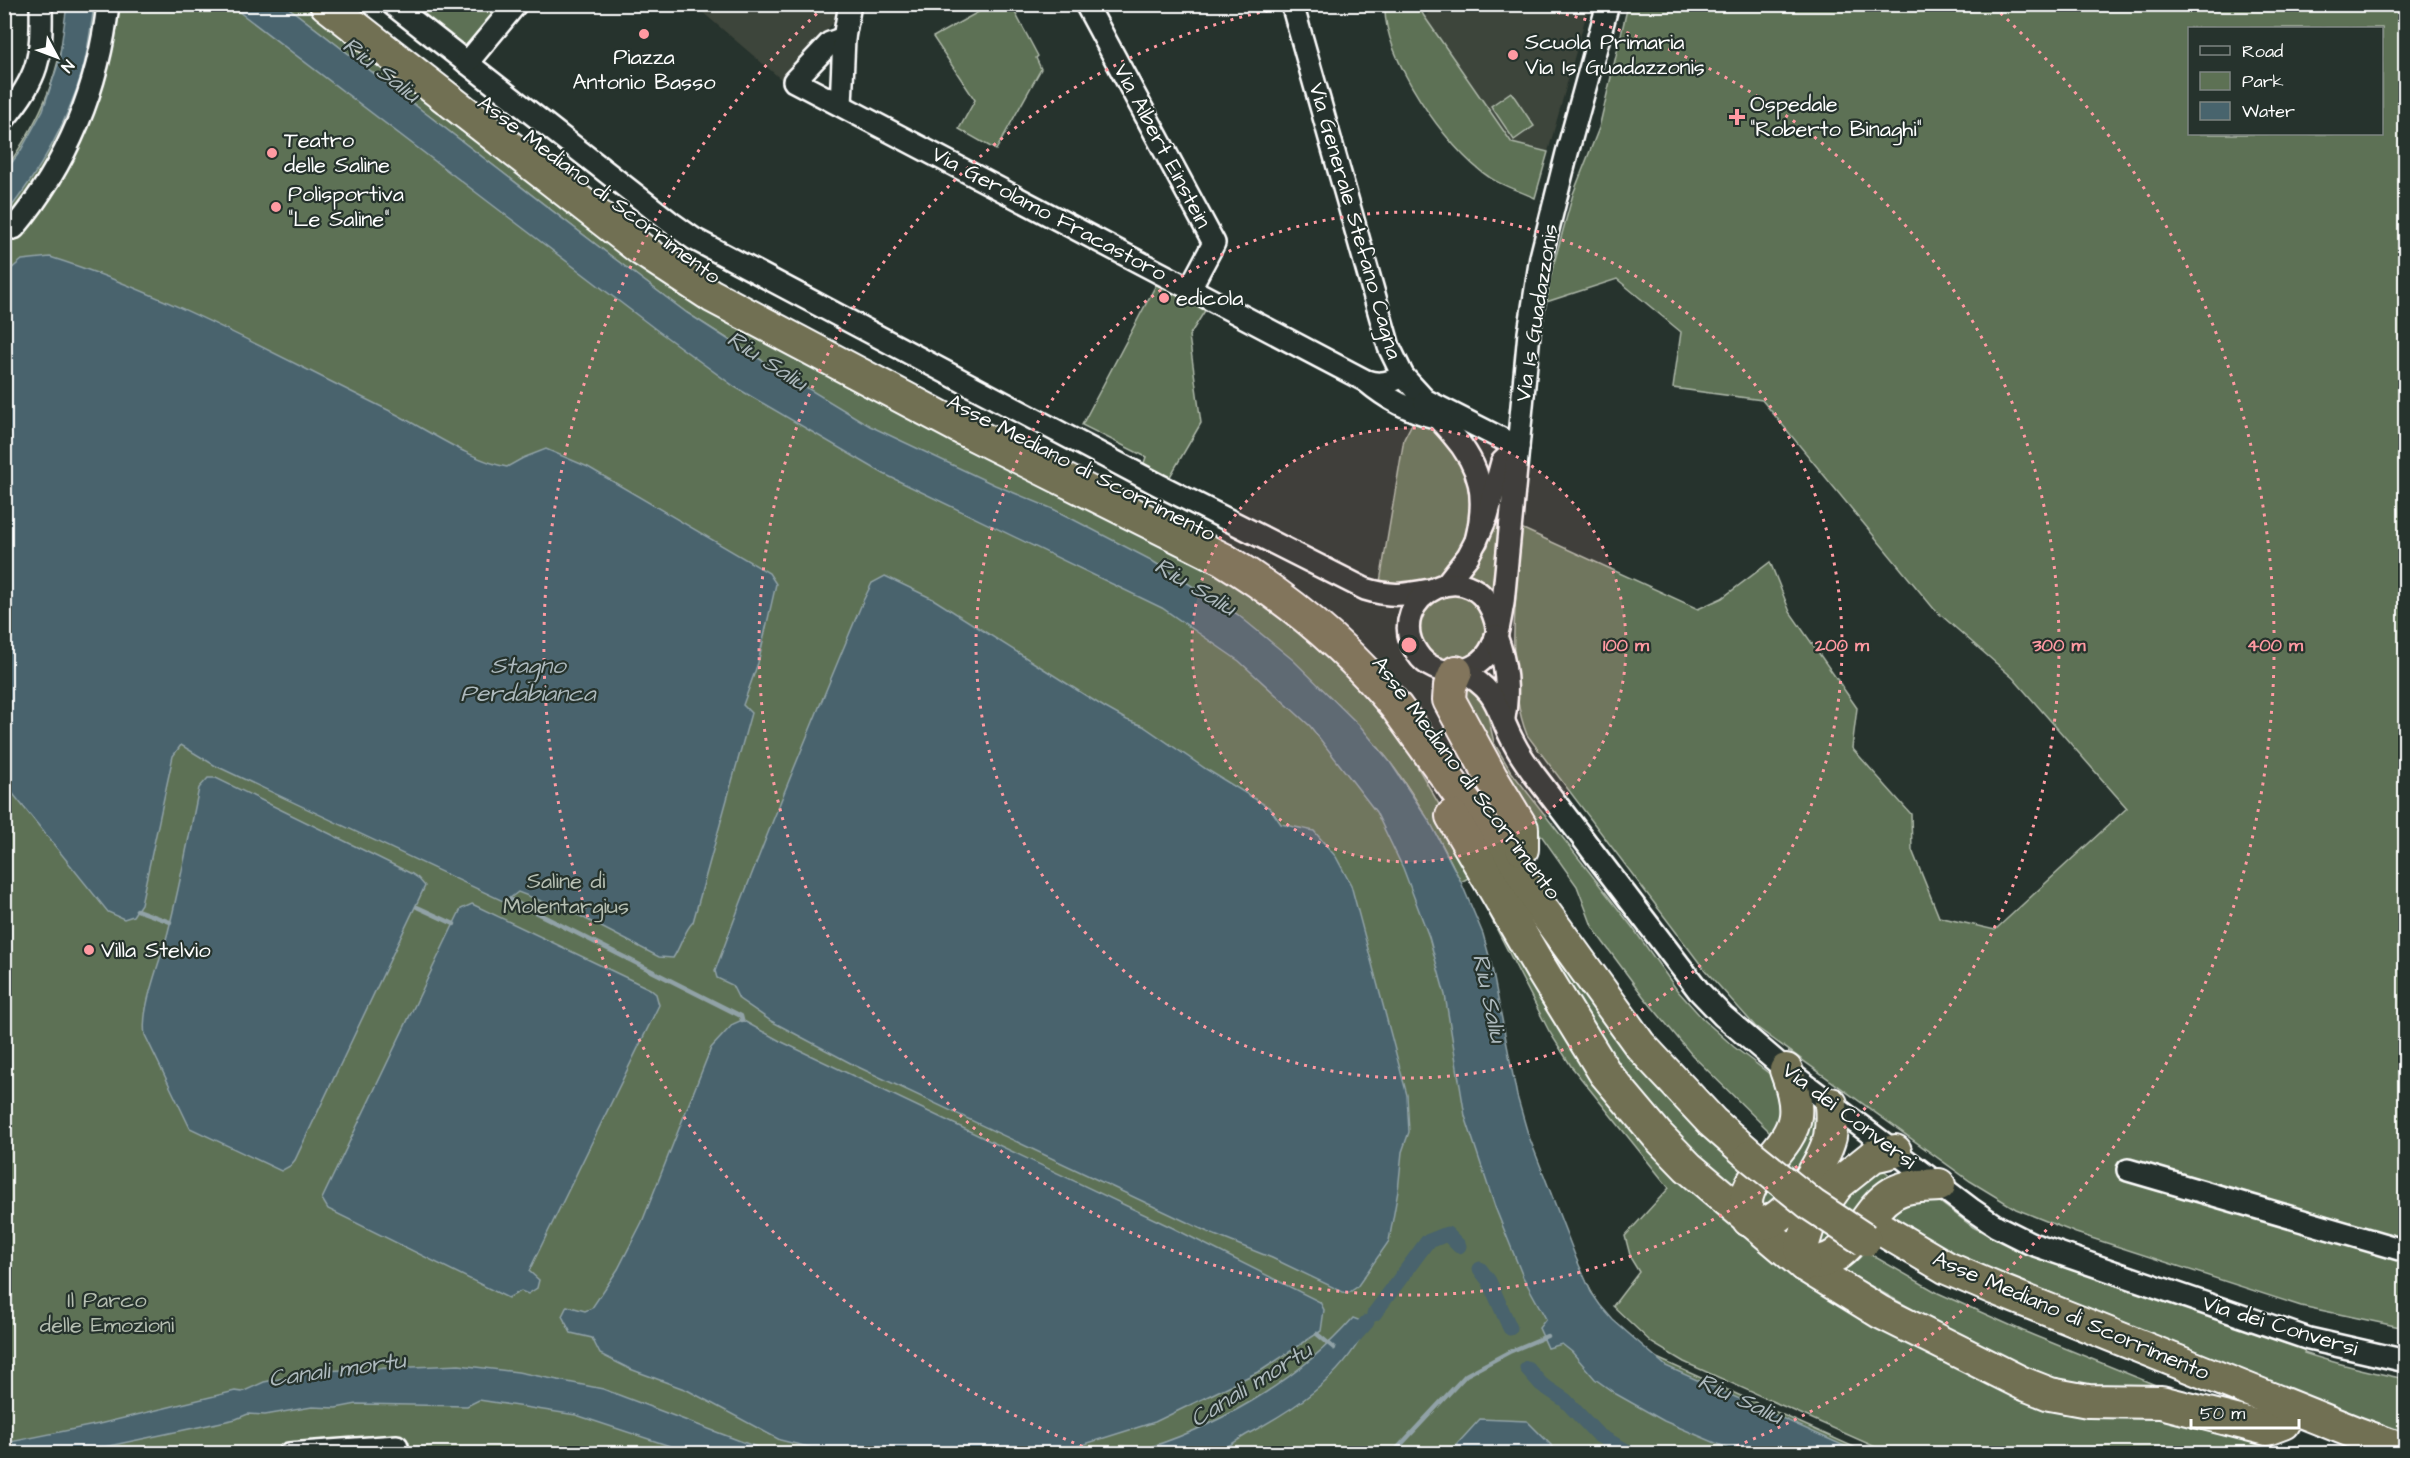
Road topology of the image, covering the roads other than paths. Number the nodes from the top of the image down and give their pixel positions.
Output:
1 (41, 4) edge
2 (108, 4) edge
3 (326, 4) edge
4 (355, 4) edge
5 (392, 4) edge
6 (516, 4) edge
7 (850, 4) edge
8 (1086, 4) edge
9 (1292, 4) edge
10 (1608, 4) edge
11 (844, 38) junction
12 (467, 63) junction
13 (841, 105) junction
14 (4, 119) edge
15 (14, 227) edge
16 (1190, 288) junction
17 (1403, 376) junction
18 (1366, 381) junction
19 (1430, 409) junction
20 (1452, 434) junction
21 (1518, 447) junction
22 (1476, 541) junction
23 (1438, 587) junction
24 (1503, 603) junction
25 (1497, 631) junction
26 (1504, 656) junction
27 (1459, 671) junction
28 (1504, 718) junction
29 (1422, 743) junction
30 (1522, 849) junction
31 (1786, 1070) junction
32 (1831, 1104) junction
33 (1757, 1149) junction
34 (1895, 1151) junction
35 (2128, 1170) dead end
36 (1939, 1185) junction
37 (1749, 1220) junction
38 (1871, 1233) junction
39 (2406, 1251) edge
40 (1804, 1265) junction
41 (2406, 1361) edge
42 (2283, 1423) junction
43 (385, 1448) edge
44 (2406, 1451) edge
45 (289, 1454) edge
46 (2364, 1454) edge

1 - 14 street
2 - 15 street
3 - 29 highway, Asse Mediano di Scorrimento
4 - 30 highway, Asse Mediano di Scorrimento
5 - 12 street
6 - 12 street
7 - 11 street
8 - 16 street, Via Albert Einstein
9 - 17 street, Via Generale Stefano Cagna
10 - 21 street, Via Is Guadazzonis
11 - 13 street
11 - 13 street, Via Gerolamo Fracastoro
12 - 23 street
13 - 16 street, Via Gerolamo Fracastoro
16 - 18 street, Via Gerolamo Fracastoro
17 - 18 street
17 - 19 street, Via Generale Stefano Cagna
18 - 19 street, Via Gerolamo Fracastoro
19 - 20 street
19 - 21 street, Via Generale Stefano Cagna
20 - 21 street
20 - 22 street
21 - 22 street
21 - 24 street, Via Is Guadazzonis
22 - 23 street
23 - 25 street
23 - 27 street
24 - 25 street, Via Is Guadazzonis
24 - 26 street
25 - 26 street, Via dei Conversi
25 - 27 street
26 - 28 street, Via dei Conversi
27 - 28 street
27 - 30 highway
28 - 31 street, Via dei Conversi
29 - 33 highway, Asse Mediano di Scorrimento
29 - 37 highway
30 - 33 highway, Asse Mediano di Scorrimento
31 - 32 street, Via dei Conversi
31 - 37 highway
32 - 34 street, Via dei Conversi
32 - 37 highway
33 - 38 highway, Asse Mediano di Scorrimento, bridge
34 - 36 street, Via dei Conversi
34 - 40 highway
35 - 39 street
36 - 40 highway
36 - 41 street, Via dei Conversi
37 - 40 highway
38 - 42 highway, Asse Mediano di Scorrimento
38 - 44 highway, Asse Mediano di Scorrimento
40 - 42 highway
42 - 46 highway, Asse Mediano di Scorrimento
43 - 45 street

